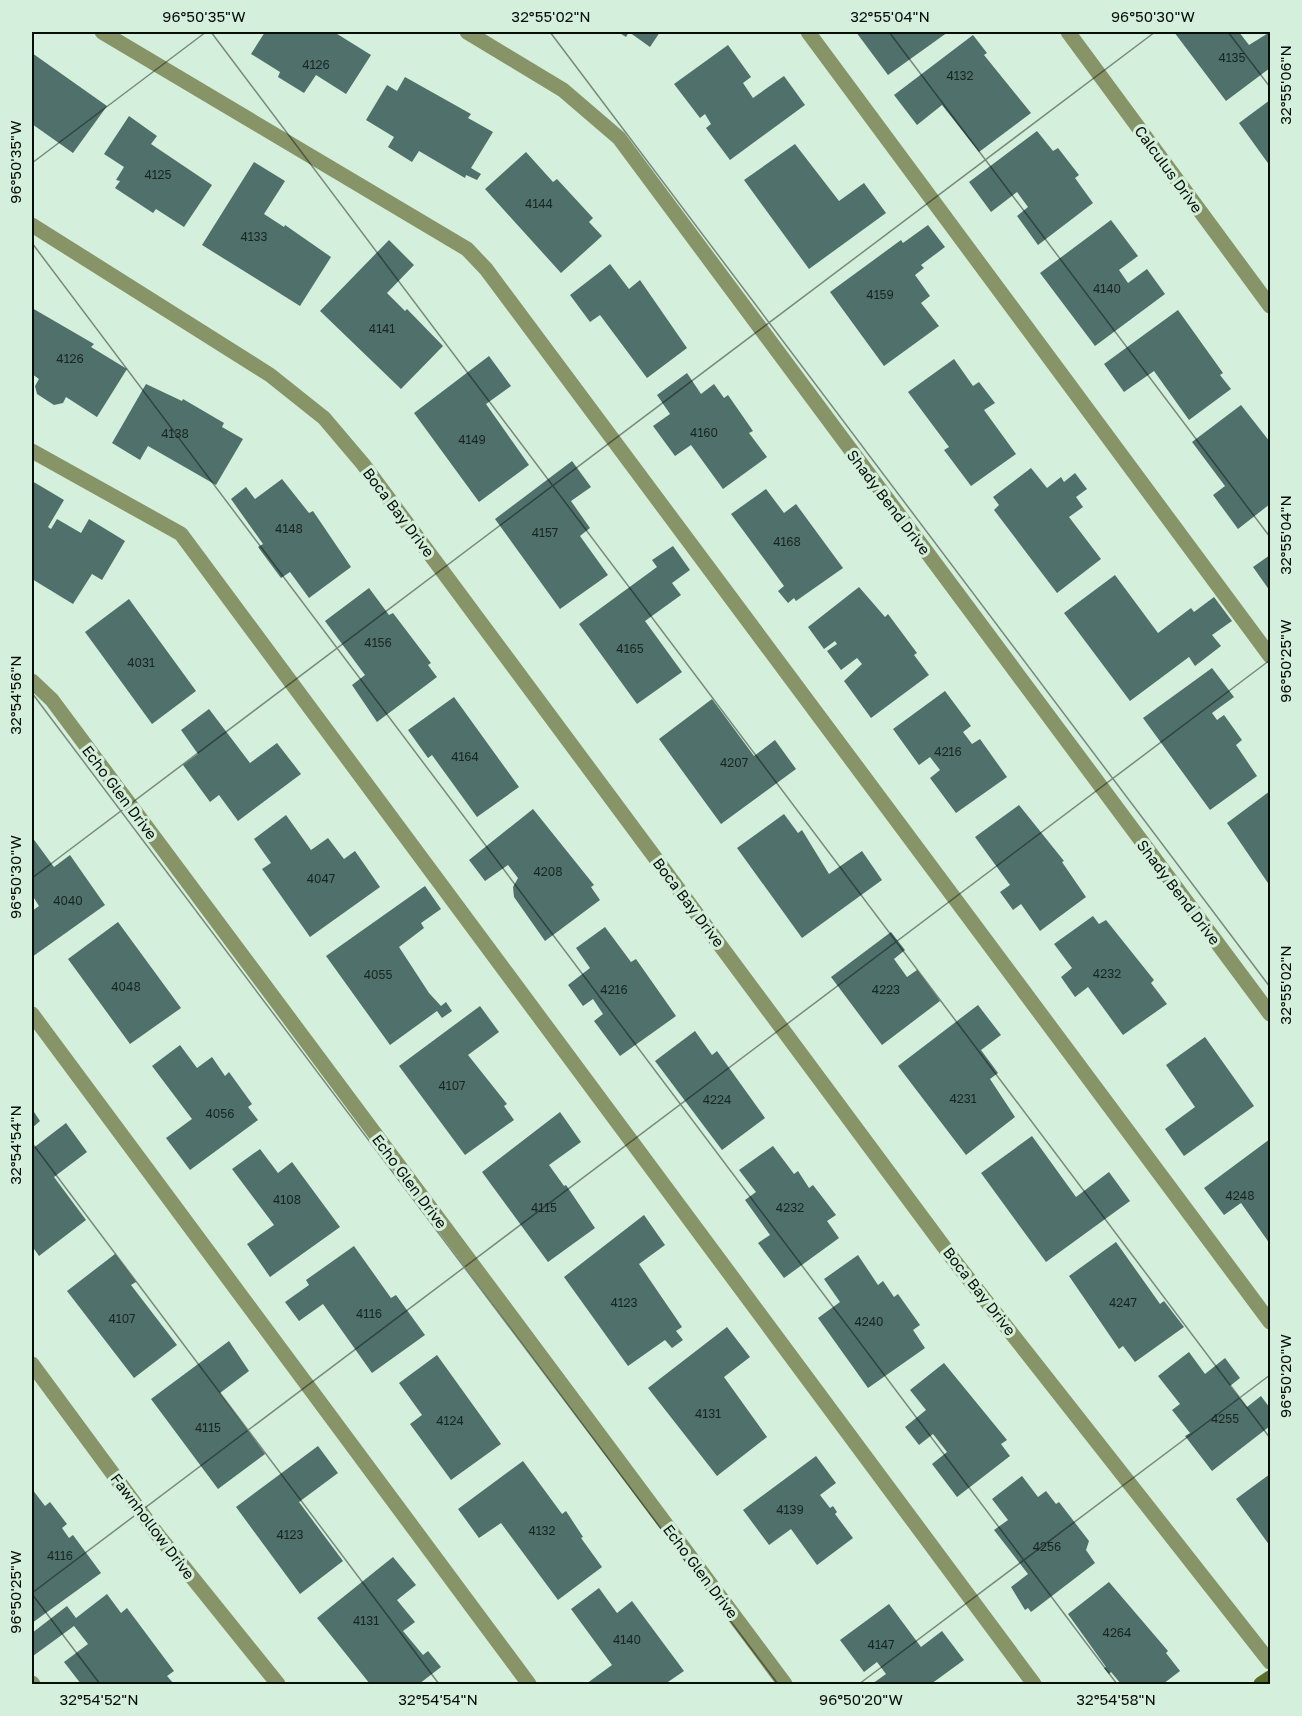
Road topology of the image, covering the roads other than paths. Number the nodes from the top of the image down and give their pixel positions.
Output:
1 (102, 32) edge
2 (467, 32) edge
3 (808, 32) edge
4 (1068, 32) edge
5 (32, 225) edge
6 (1270, 306) edge
7 (32, 451) edge
8 (1270, 656) edge
9 (32, 681) edge
10 (32, 1014) edge
11 (1270, 1014) edge
12 (1270, 1322) edge
13 (32, 1364) edge
14 (1270, 1662) edge
15 (1270, 1678) edge
16 (278, 1684) edge
17 (529, 1684) edge
18 (785, 1684) edge
19 (1034, 1684) edge
20 (1261, 1684) edge

1 - 12 street
2 - 11 street, Shady Bend Drive
3 - 8 street
4 - 6 street, Calculus Drive
5 - 14 street, Boca Bay Drive
7 - 19 street
9 - 18 street, Echo Glen Drive
10 - 17 street
13 - 16 street, Fawnhollow Drive
15 - 20 main road

